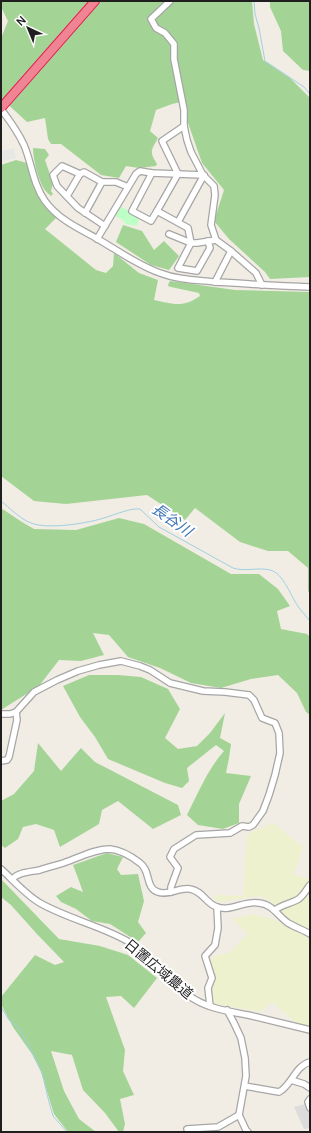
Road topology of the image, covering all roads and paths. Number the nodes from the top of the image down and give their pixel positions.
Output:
1 (95, 1) edge
2 (170, 1) edge
3 (1, 109) edge
4 (184, 126) junction
5 (152, 173) junction
6 (80, 174) junction
7 (178, 174) junction
8 (204, 175) junction
9 (102, 182) junction
10 (128, 187) junction
11 (66, 196) junction
12 (157, 211) junction
13 (86, 213) junction
14 (178, 222) junction
15 (105, 226) junction
16 (169, 234) dead end
17 (97, 239) junction
18 (216, 240) junction
19 (208, 242) junction
20 (190, 243) junction
21 (231, 251) junction
22 (215, 282) junction
23 (262, 285) junction
24 (310, 287) edge
25 (16, 712) junction
26 (1, 714) edge
27 (1, 761) edge
28 (1, 869) edge
29 (12, 879) junction
30 (310, 885) edge
31 (171, 892) junction
32 (217, 907) junction
33 (275, 910) junction
34 (310, 934) edge
35 (210, 1006) junction
36 (227, 1010) junction
37 (310, 1030) edge
38 (310, 1062) edge
39 (291, 1080) junction
40 (245, 1086) junction
41 (310, 1088) edge
42 (310, 1099) edge
43 (310, 1108) edge
44 (239, 1115) junction
45 (188, 1132) edge
46 (248, 1132) edge

1 - 3 highway
2 - 4 street
3 - 17 street
4 - 7 street
4 - 8 street
5 - 7 street
5 - 10 street
5 - 12 street
6 - 9 street
6 - 11 street
6 - 11 street
7 - 8 street
7 - 12 street
8 - 14 street
8 - 18 street
9 - 10 street
9 - 13 street
10 - 15 street
11 - 13 street
12 - 14 street
13 - 15 street
14 - 20 street
15 - 17 street
16 - 20 street
17 - 22 street
18 - 19 street
18 - 21 street
19 - 20 street
19 - 20 street
21 - 22 street
21 - 23 street
22 - 23 street
23 - 24 street
25 - 26 street
25 - 27 street
25 - 31 street
28 - 29 street, 日置広域農道
29 - 31 street
29 - 35 street, 日置広域農道
30 - 33 street
31 - 32 street
32 - 33 street
32 - 35 street
33 - 34 street
35 - 36 street, 日置広域農道
36 - 37 street, 日置広域農道
36 - 40 street
38 - 39 street
39 - 40 street
39 - 41 street
40 - 44 street
42 - 43 street
44 - 45 street
44 - 46 street

